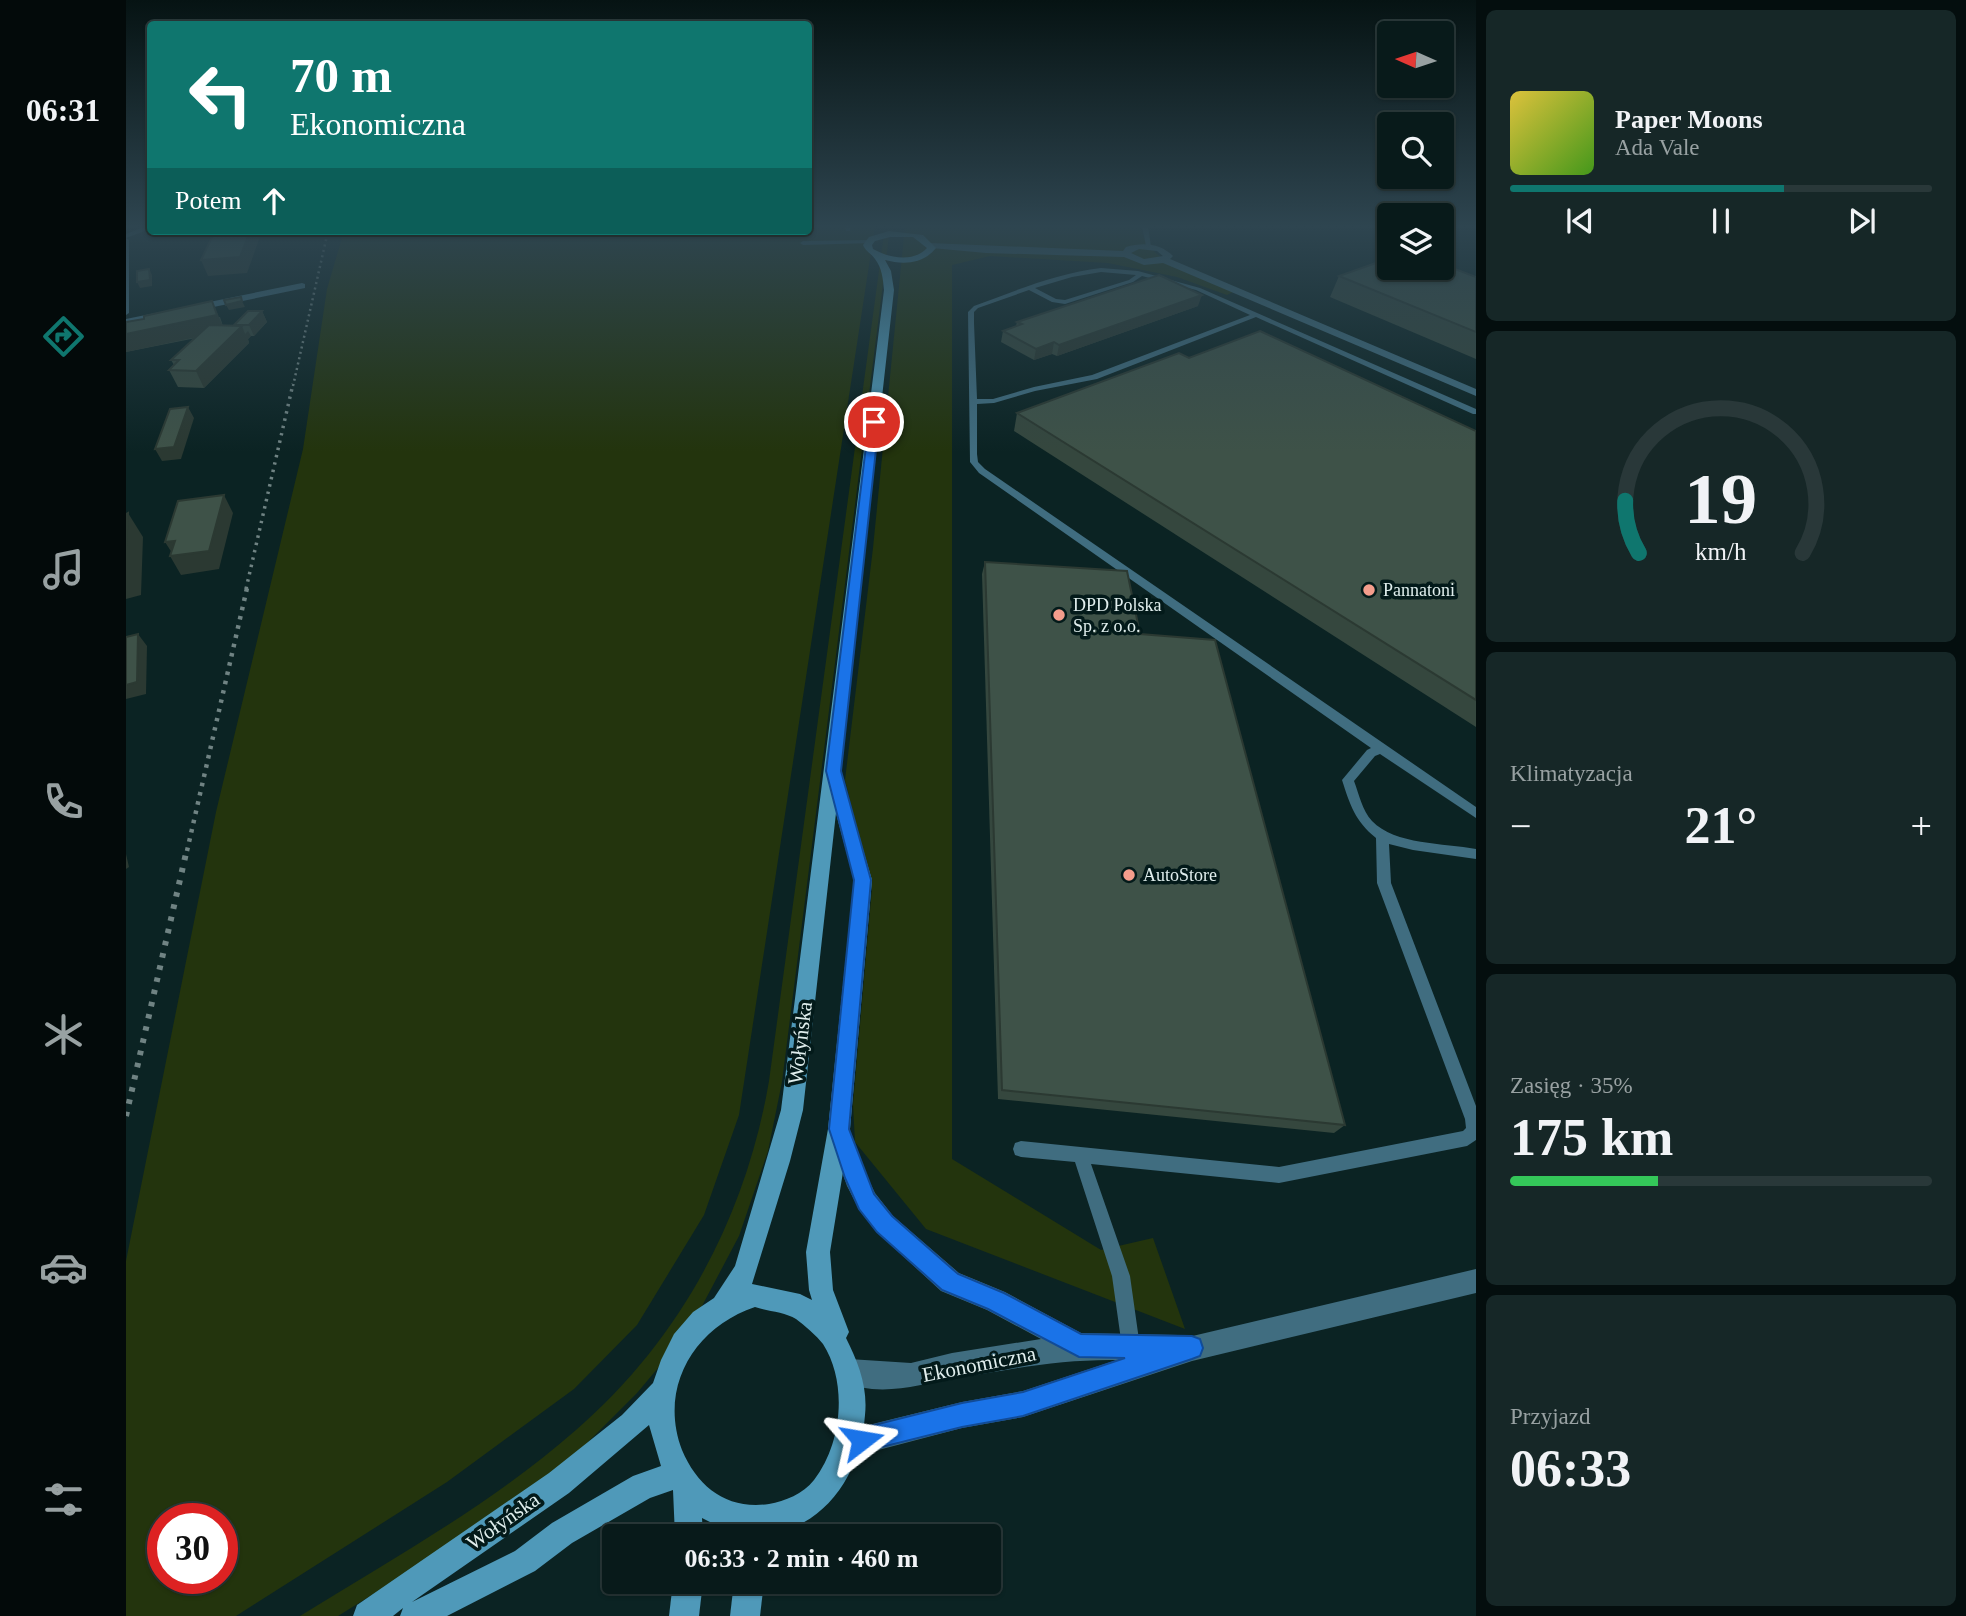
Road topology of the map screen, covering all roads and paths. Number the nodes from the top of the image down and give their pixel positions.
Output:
1 (224, 301) edge
2 (888, 301) edge
3 (993, 301) edge
4 (1228, 301) edge
5 (1266, 301) edge
6 (1258, 314) junction
7 (126, 321) edge
8 (1476, 393) edge
9 (973, 402) junction
10 (1476, 412) edge
11 (1380, 748) junction
12 (833, 771) junction
13 (1476, 813) edge
14 (1382, 836) junction
15 (1476, 855) edge
16 (839, 1129) junction
17 (1021, 1149) dead end
18 (1082, 1156) junction
19 (1476, 1281) edge
20 (724, 1304) junction
21 (1079, 1346) junction
22 (1131, 1347) junction
23 (1192, 1348) junction
24 (847, 1365) junction
25 (664, 1391) junction
26 (848, 1444) junction
27 (683, 1480) junction
28 (688, 1524) edge
29 (768, 1524) edge
30 (779, 1524) edge
31 (687, 1594) edge
32 (748, 1594) edge
33 (368, 1616) edge
34 (415, 1616) edge
35 (684, 1616) edge
36 (745, 1616) edge

1 - 7 street
2 - 12 main road, Wołyńska
3 - 9 lane
4 - 6 lane
5 - 8 street
6 - 9 lane
6 - 10 lane
9 - 11 lane
11 - 13 lane
11 - 14 lane
12 - 16 main road, Wołyńska
12 - 20 main road, Wołyńska
14 - 15 lane
14 - 18 lane
16 - 21 street
16 - 24 main road, Wołyńska
17 - 18 lane
18 - 22 lane
19 - 23 street, Ekonomiczna
20 - 24 main road
20 - 25 main road
21 - 22 street, Ekonomiczna
21 - 24 street, Ekonomiczna
22 - 23 street, Ekonomiczna
23 - 26 street, Ekonomiczna
24 - 26 main road
25 - 27 main road
25 - 33 main road, Wołyńska
26 - 30 main road
27 - 28 main road
27 - 29 main road
27 - 34 main road
31 - 35 main road
32 - 36 main road

